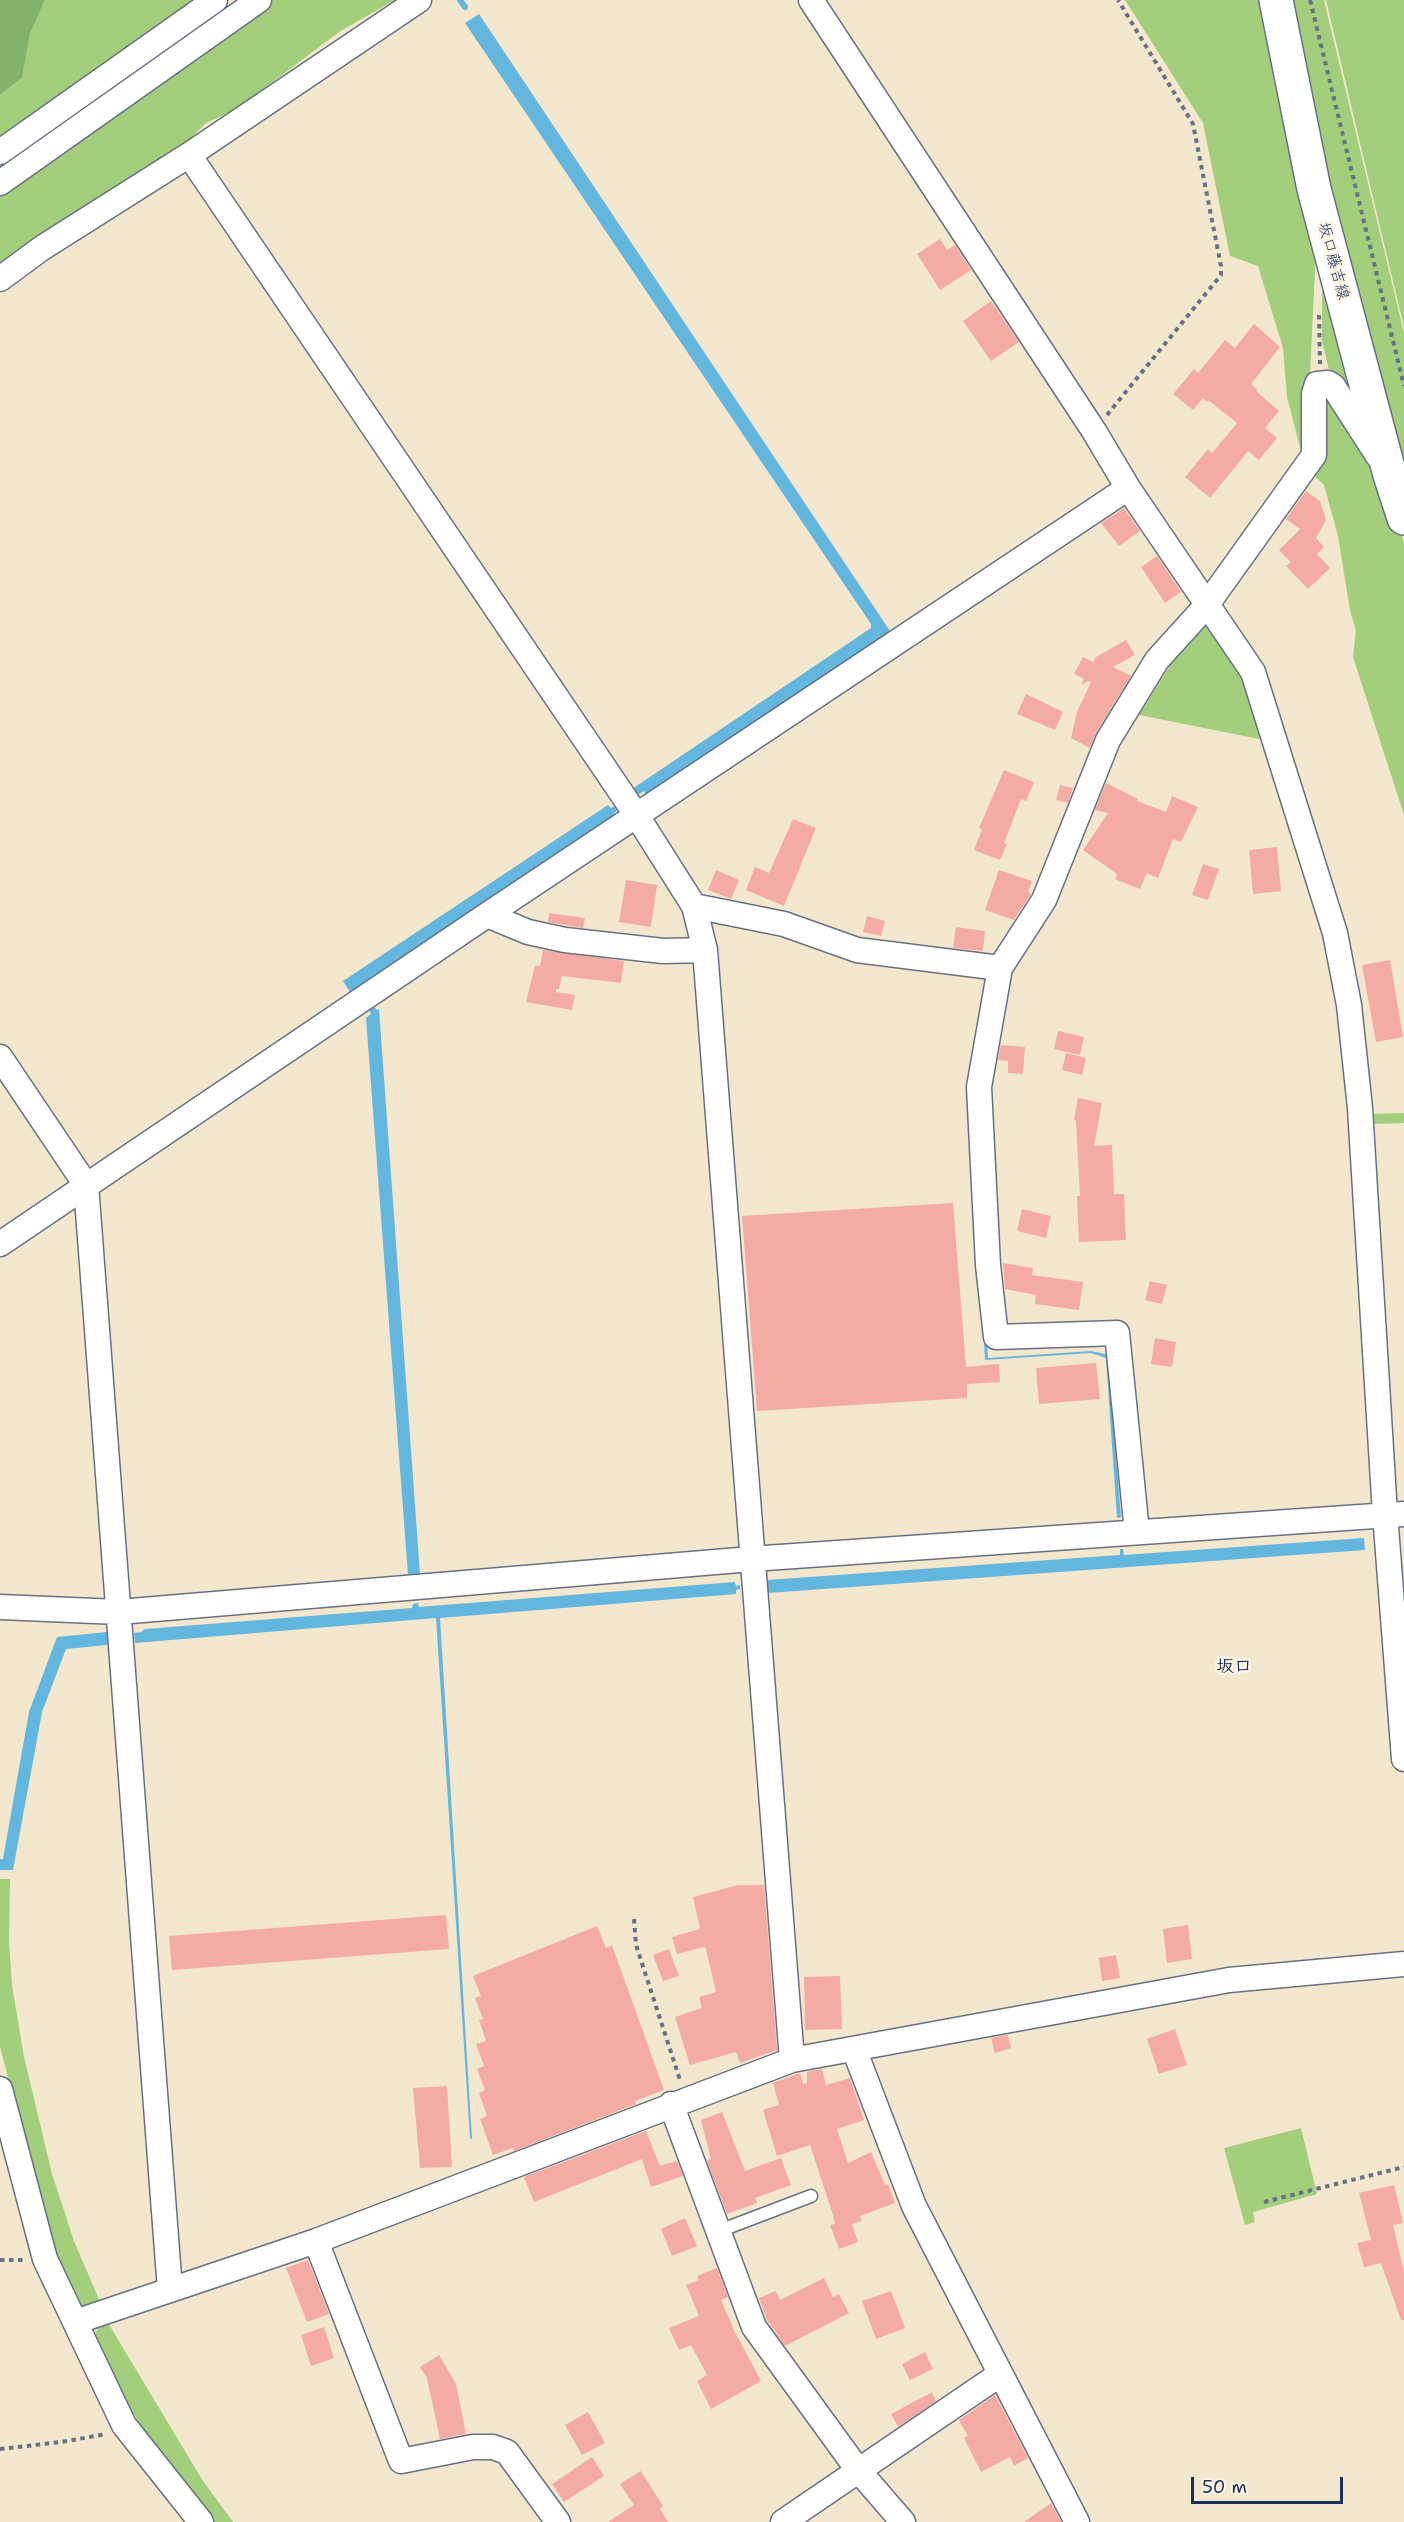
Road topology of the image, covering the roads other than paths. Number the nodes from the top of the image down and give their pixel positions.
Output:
1 (215, 0) edge
2 (259, 0) edge
3 (419, 0) edge
4 (811, 0) edge
5 (1276, 0) edge
6 (0, 152) edge
7 (189, 155) junction
8 (0, 183) edge
9 (0, 279) edge
10 (1390, 476) junction
11 (1128, 488) junction
12 (1404, 518) edge
13 (1206, 606) junction
14 (637, 816) junction
15 (694, 906) junction
16 (487, 915) junction
17 (705, 950) junction
18 (1000, 968) junction
19 (0, 1057) edge
20 (86, 1185) junction
21 (0, 1244) edge
22 (1394, 1514) edge
23 (1137, 1532) junction
24 (751, 1559) junction
25 (0, 1607) edge
26 (120, 1612) junction
27 (1404, 1759) edge
28 (1404, 1965) edge
29 (854, 2049) junction
30 (792, 2060) junction
31 (0, 2090) edge
32 (679, 2101) junction
33 (811, 2196) dead end
34 (719, 2230) junction
35 (316, 2241) junction
36 (170, 2290) junction
37 (75, 2322) junction
38 (999, 2375) junction
39 (858, 2470) junction
40 (201, 2522) edge
41 (558, 2522) edge
42 (783, 2522) edge
43 (903, 2522) edge
44 (1077, 2522) edge

1 - 6 street
2 - 8 street
3 - 7 street
4 - 11 street
5 - 10 main road, 坂口藤吉線
7 - 9 street
7 - 14 street
10 - 12 main road, 坂口藤吉線
10 - 13 street
11 - 13 street
11 - 14 street
13 - 18 street
13 - 22 street
14 - 15 street
14 - 16 street
15 - 17 street
15 - 18 street
16 - 17 street
16 - 20 street
17 - 24 street
18 - 23 street
19 - 20 street
20 - 21 street
20 - 26 street
22 - 23 street
22 - 27 street
23 - 24 street
24 - 26 street
24 - 30 street
25 - 26 street
26 - 36 street
28 - 29 street
29 - 30 street
29 - 38 street
30 - 32 street
31 - 37 street
32 - 34 street
32 - 35 street
33 - 34 lane
34 - 39 street
35 - 36 street
35 - 41 street
36 - 37 street
37 - 40 street
38 - 39 street
38 - 44 street
39 - 42 street
39 - 43 street

